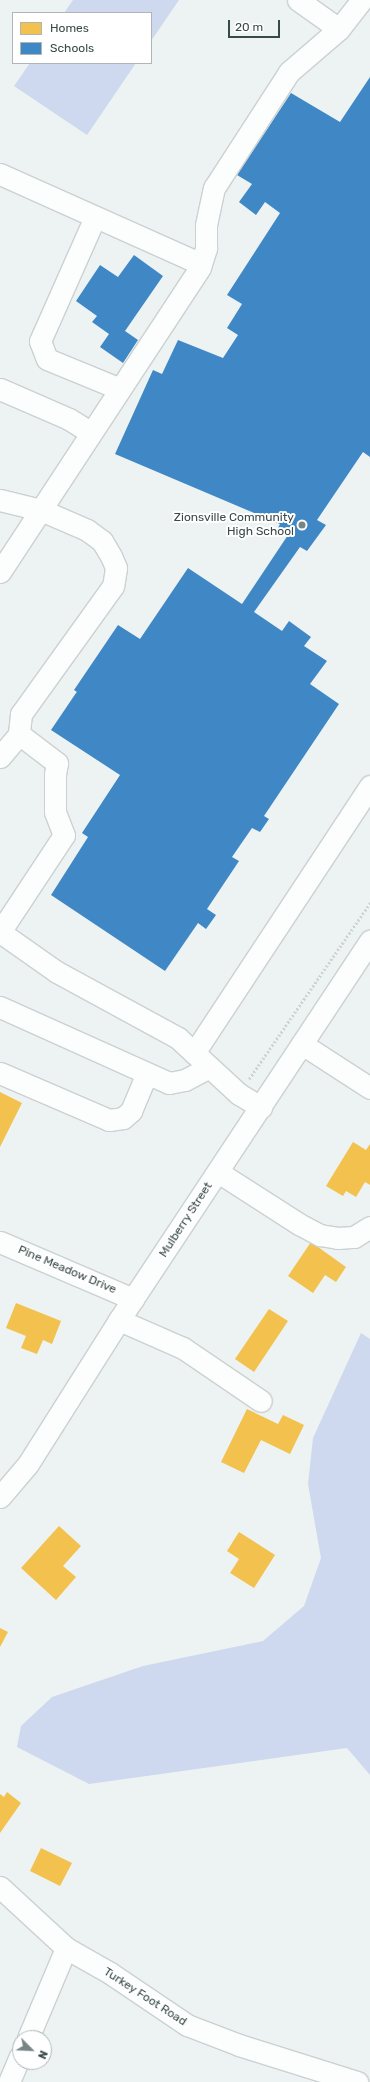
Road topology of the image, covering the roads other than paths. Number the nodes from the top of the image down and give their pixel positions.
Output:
1 (298, 0) edge
2 (362, 0) edge
3 (339, 29) junction
4 (0, 174) edge
5 (95, 217) junction
6 (201, 264) junction
7 (0, 389) edge
8 (120, 389) junction
9 (91, 433) junction
10 (0, 500) edge
11 (41, 510) junction
12 (0, 572) edge
13 (19, 734) junction
14 (0, 757) edge
15 (370, 786) edge
16 (0, 932) edge
17 (370, 941) edge
18 (0, 1007) edge
19 (302, 1044) junction
20 (194, 1053) junction
21 (209, 1067) junction
22 (0, 1073) edge
23 (147, 1073) junction
24 (370, 1088) edge
25 (261, 1107) junction
26 (218, 1172) junction
27 (370, 1227) edge
28 (0, 1242) edge
29 (133, 1299) junction
30 (120, 1320) junction
31 (261, 1401) dead end
32 (0, 1497) edge
33 (0, 1887) edge
34 (66, 1948) junction
35 (31, 2030) edge
36 (14, 2070) edge
37 (9, 2082) edge
38 (357, 2082) edge

1 - 3 street
2 - 3 street
3 - 6 street
4 - 5 street
5 - 6 street
5 - 8 street
6 - 8 street
7 - 9 street
8 - 9 street
9 - 11 street
10 - 11 street
11 - 12 street
11 - 13 street
13 - 14 street
13 - 16 street
15 - 20 street
16 - 20 street
17 - 19 street, Mulberry Street
18 - 23 street
19 - 24 street
19 - 25 street, Mulberry Street
20 - 21 street
21 - 23 street
21 - 25 street
22 - 23 street
25 - 26 street, Mulberry Street
26 - 27 street
26 - 29 street, Mulberry Street
28 - 29 street, Pine Meadow Drive
29 - 30 street, Mulberry Street
30 - 31 street
30 - 32 street, Mulberry Street
33 - 34 street, Turkey Foot Road
34 - 35 street
34 - 38 street, Turkey Foot Road
36 - 37 street

